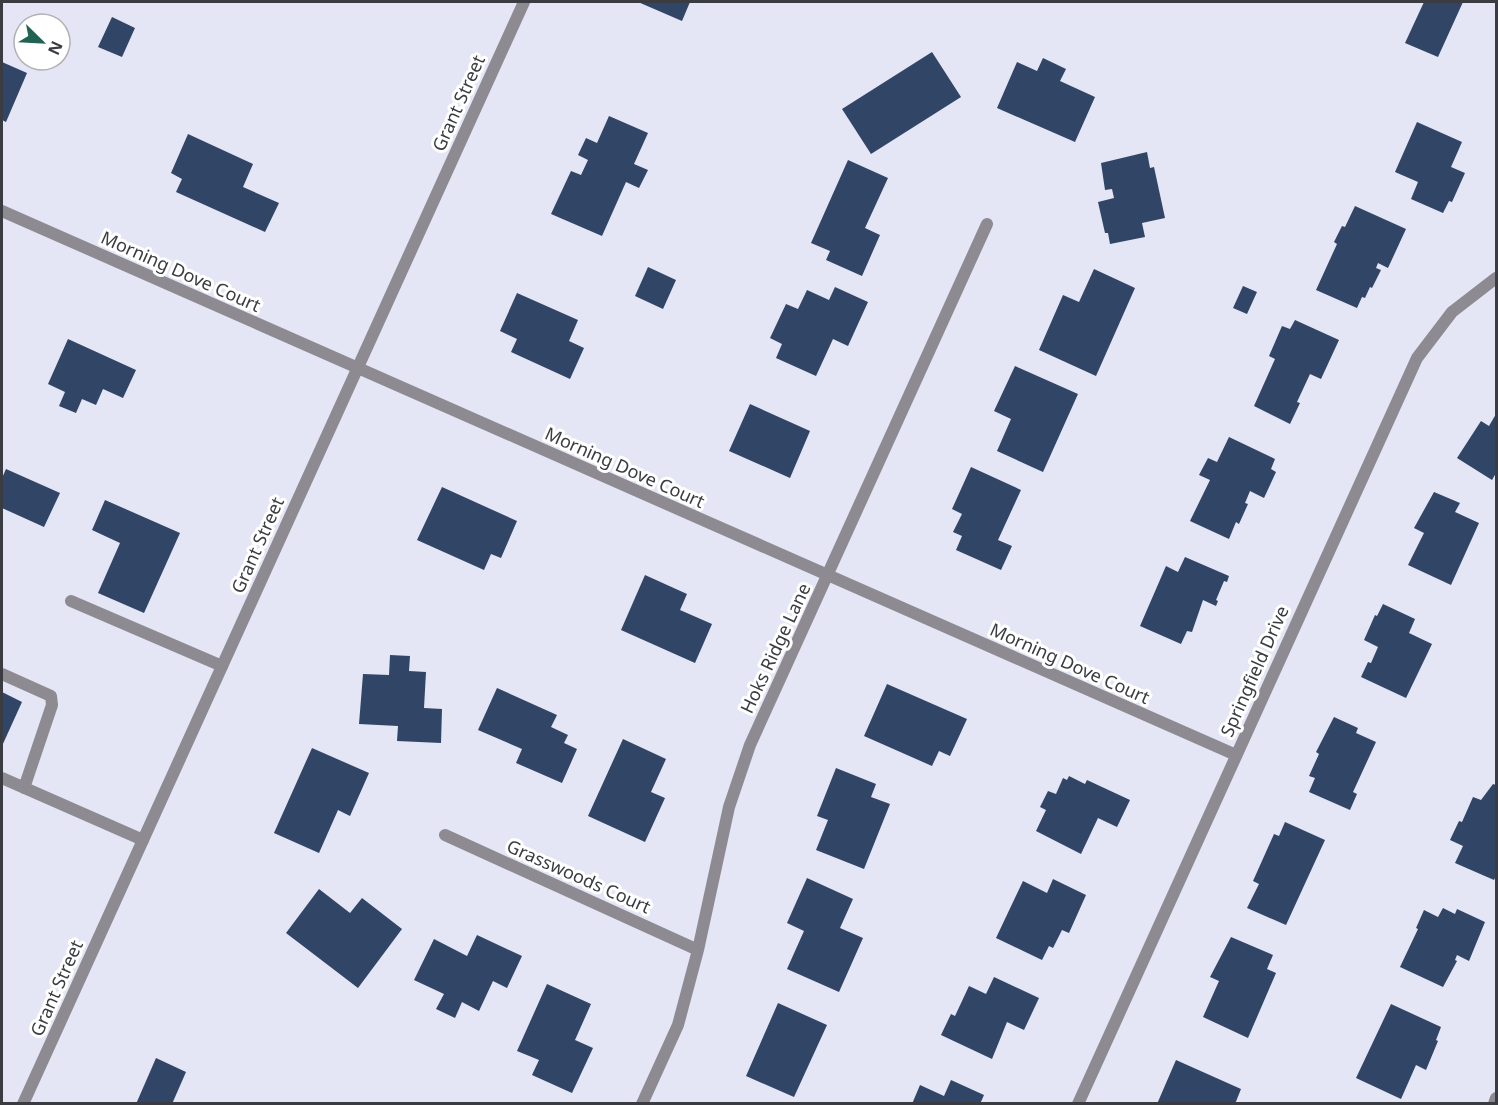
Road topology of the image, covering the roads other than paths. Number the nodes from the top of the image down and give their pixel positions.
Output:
1 (524, 2) edge
2 (2, 211) edge
3 (987, 224) dead end
4 (1497, 278) edge
5 (357, 369) junction
6 (828, 576) junction
7 (71, 601) dead end
8 (222, 666) junction
9 (2, 674) edge
10 (1236, 755) junction
11 (2, 778) edge
12 (24, 788) junction
13 (445, 836) dead end
14 (143, 840) junction
15 (698, 950) junction
16 (1497, 1098) edge
17 (23, 1104) edge
18 (642, 1104) edge
19 (1078, 1104) edge
20 (1494, 1104) edge

1 - 5 street, Grant Street
2 - 5 street, Morning Dove Court
3 - 6 street, Hoks Ridge Lane
4 - 10 street, Springfield Drive
5 - 6 street, Morning Dove Court
5 - 8 street, Grant Street
6 - 10 street, Morning Dove Court
6 - 15 street, Hoks Ridge Lane
7 - 8 street
8 - 14 street, Grant Street
9 - 12 street
10 - 19 street, Springfield Drive
11 - 12 street
12 - 14 street
13 - 15 street, Grasswoods Court
14 - 17 street, Grant Street
15 - 18 street, Hoks Ridge Lane
16 - 20 street

